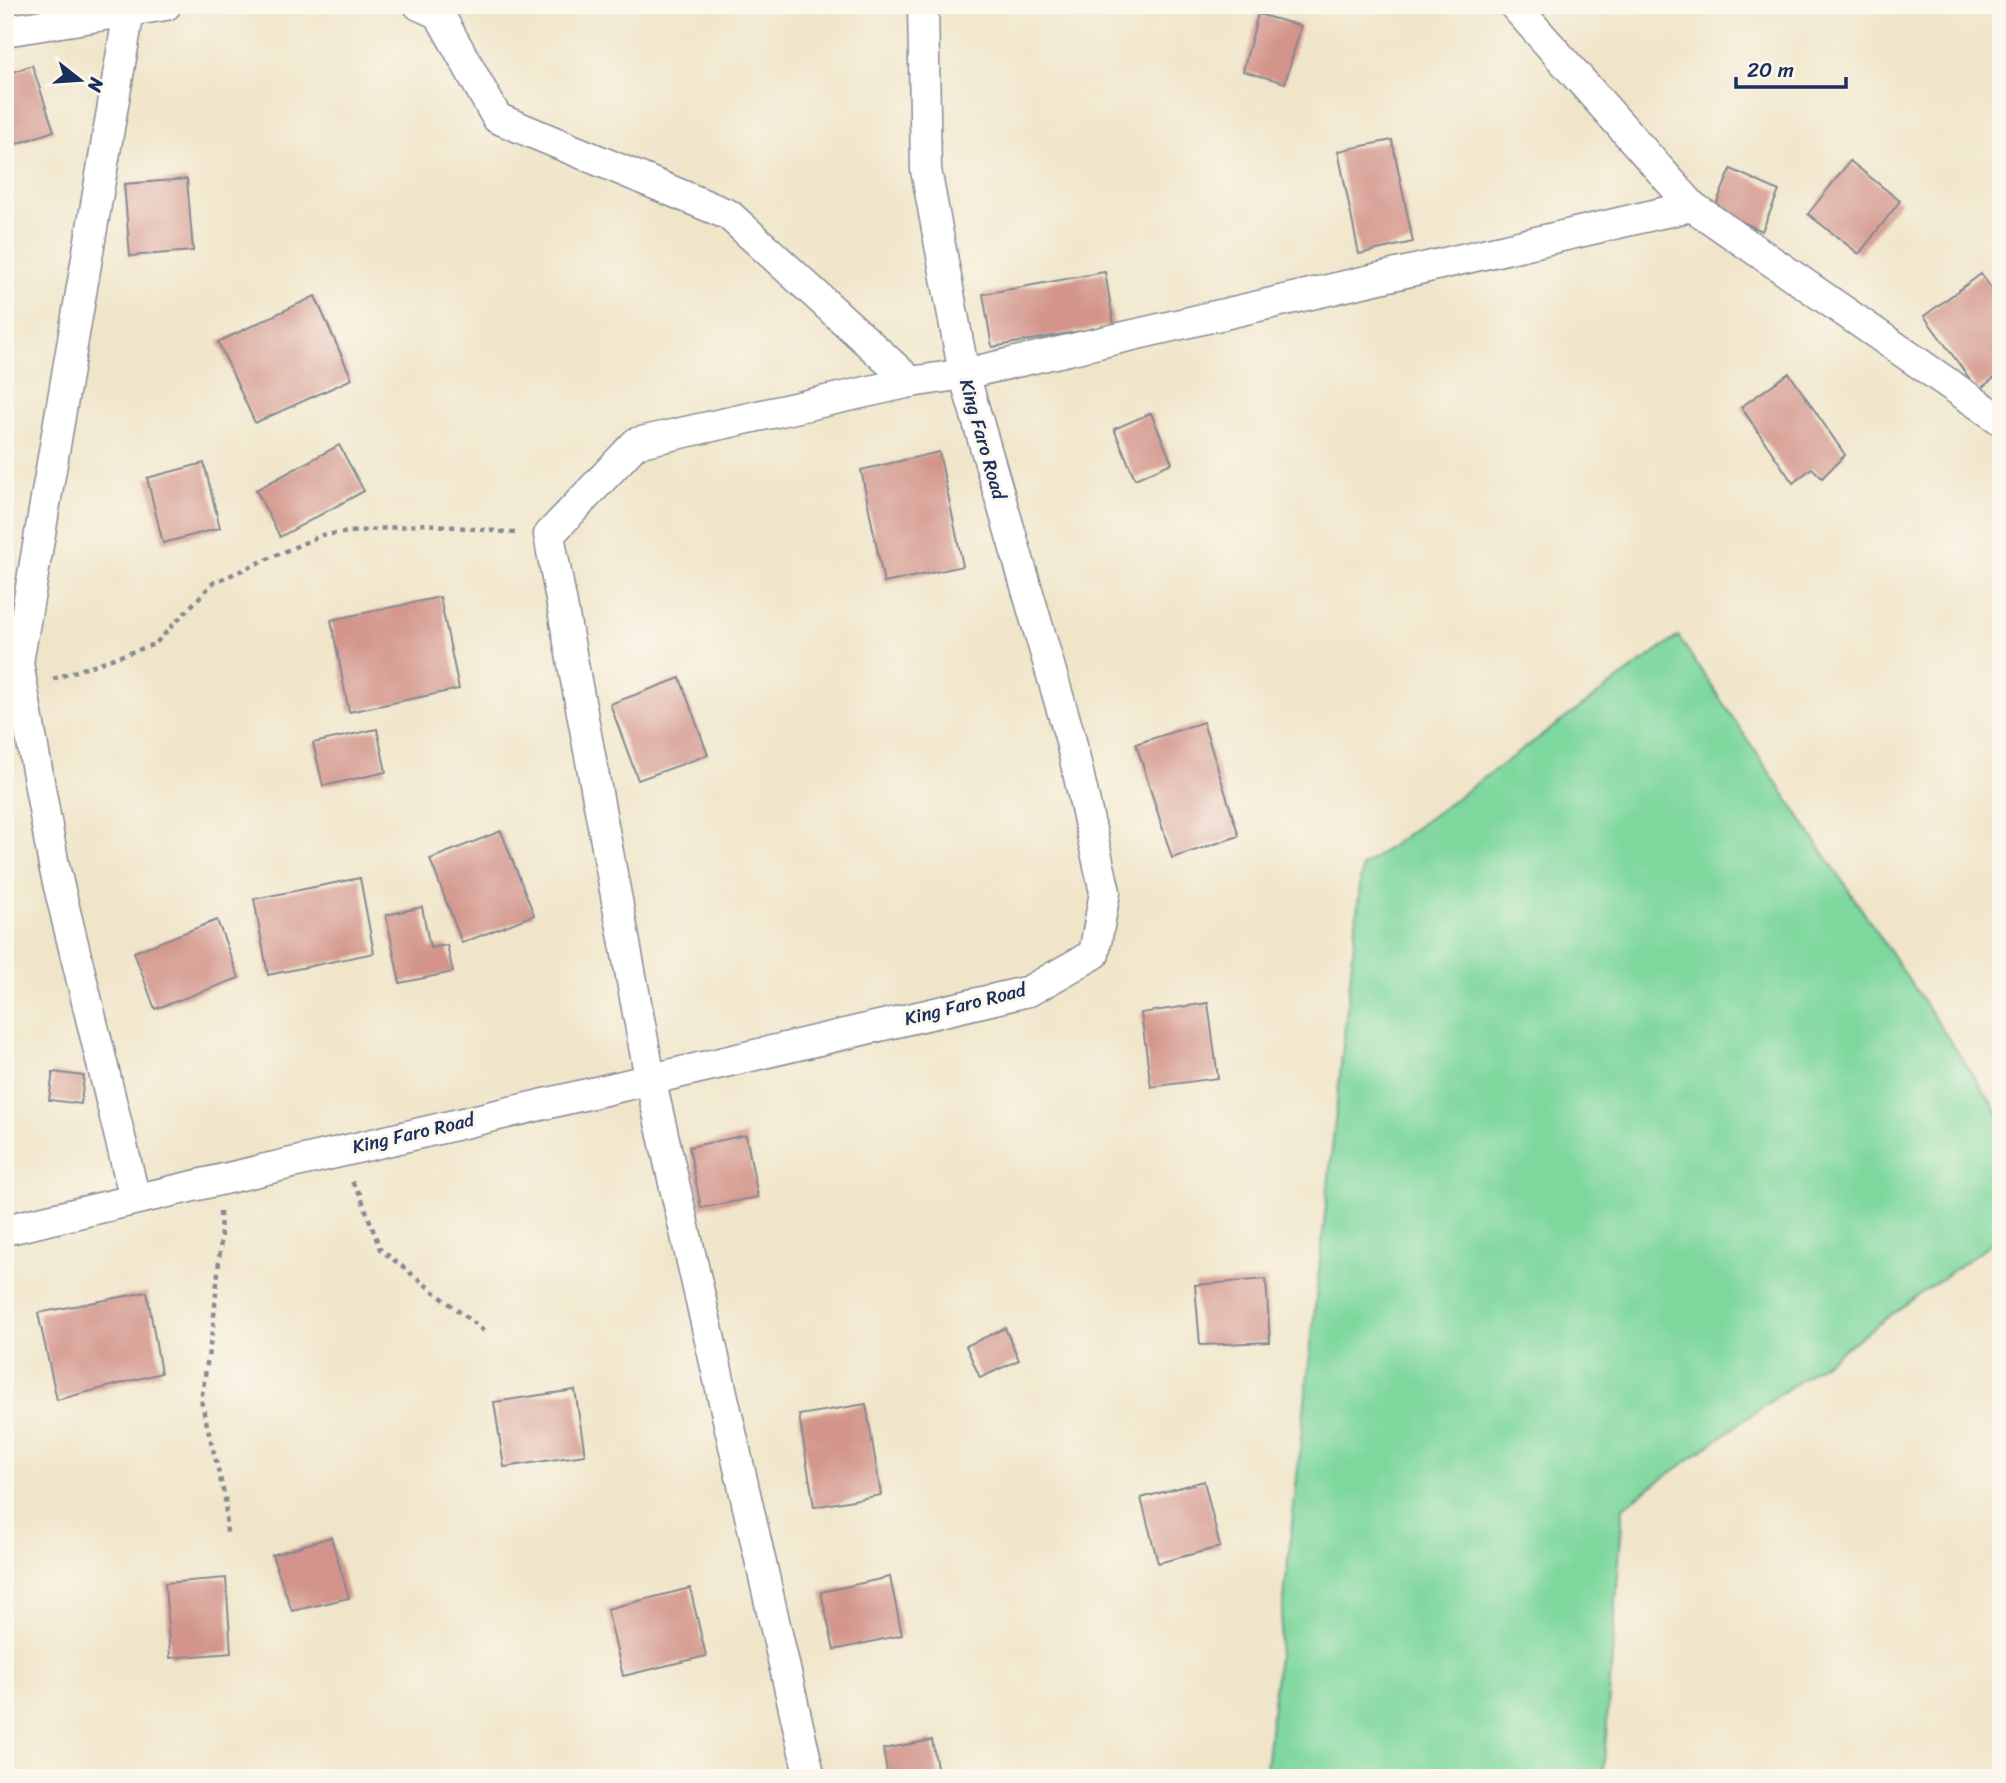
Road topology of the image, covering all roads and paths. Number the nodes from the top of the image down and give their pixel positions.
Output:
1 (166, 5) edge
2 (419, 5) edge
3 (923, 5) edge
4 (1514, 5) edge
5 (129, 11) junction
6 (5, 31) edge
7 (1692, 206) junction
8 (964, 374) junction
9 (911, 382) junction
10 (2001, 420) edge
11 (549, 535) junction
12 (23, 689) junction
13 (650, 1078) junction
14 (332, 1153) junction
15 (219, 1179) junction
16 (135, 1199) junction
17 (5, 1230) edge
18 (485, 1332) dead end
19 (227, 1534) dead end
20 (810, 1778) edge

1 - 5 street
2 - 9 street
3 - 8 street, King Faro Road
4 - 7 street
5 - 6 street
5 - 12 street
7 - 8 street
7 - 10 street
8 - 9 street
8 - 13 street, King Faro Road
9 - 11 street
11 - 12 path
11 - 13 street
12 - 16 street
13 - 14 street, King Faro Road
13 - 20 street
14 - 15 street, King Faro Road
14 - 18 path
15 - 16 street, King Faro Road
15 - 19 path
16 - 17 street, King Faro Road

